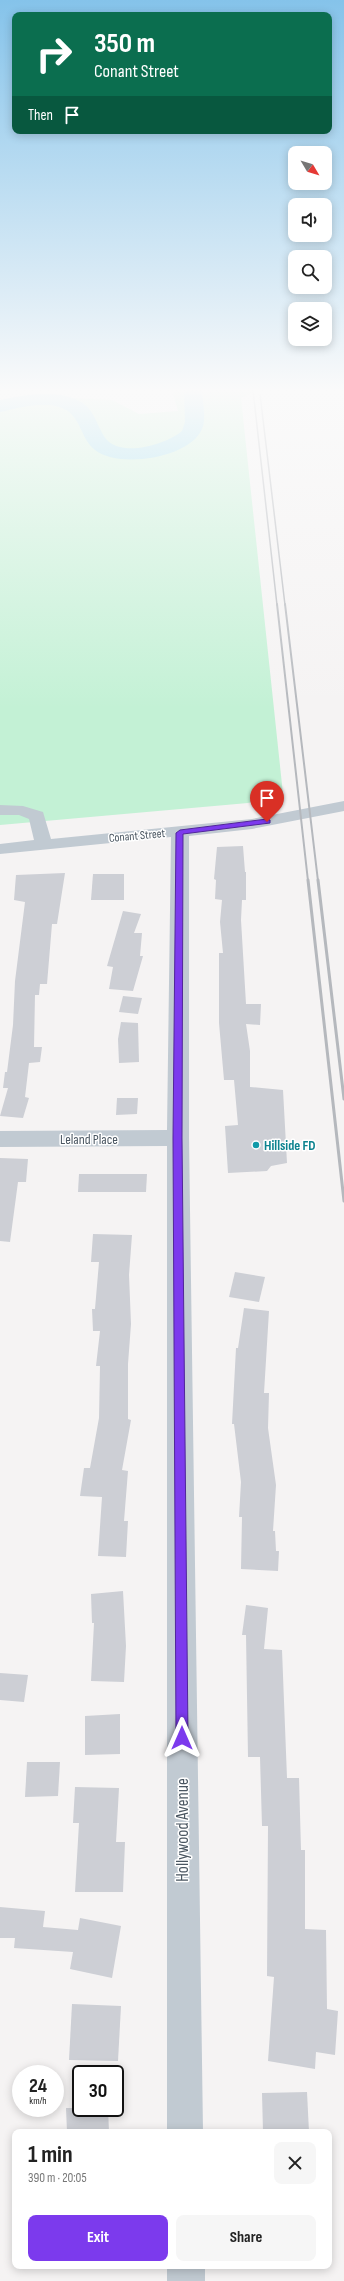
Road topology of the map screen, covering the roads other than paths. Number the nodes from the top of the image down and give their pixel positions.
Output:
1 (344, 806) edge
2 (0, 810) edge
3 (180, 833) junction
4 (44, 844) junction
5 (0, 849) edge
6 (178, 1138) junction
7 (0, 1139) edge
8 (185, 2129) edge
9 (186, 2269) edge
10 (186, 2281) edge

1 - 3 street, Conant Street
2 - 4 street
3 - 4 street, Conant Street
3 - 6 street, Hollywood Avenue
4 - 5 street, Conant Street
6 - 7 street, Leland Place
6 - 8 street, Hollywood Avenue
9 - 10 street

